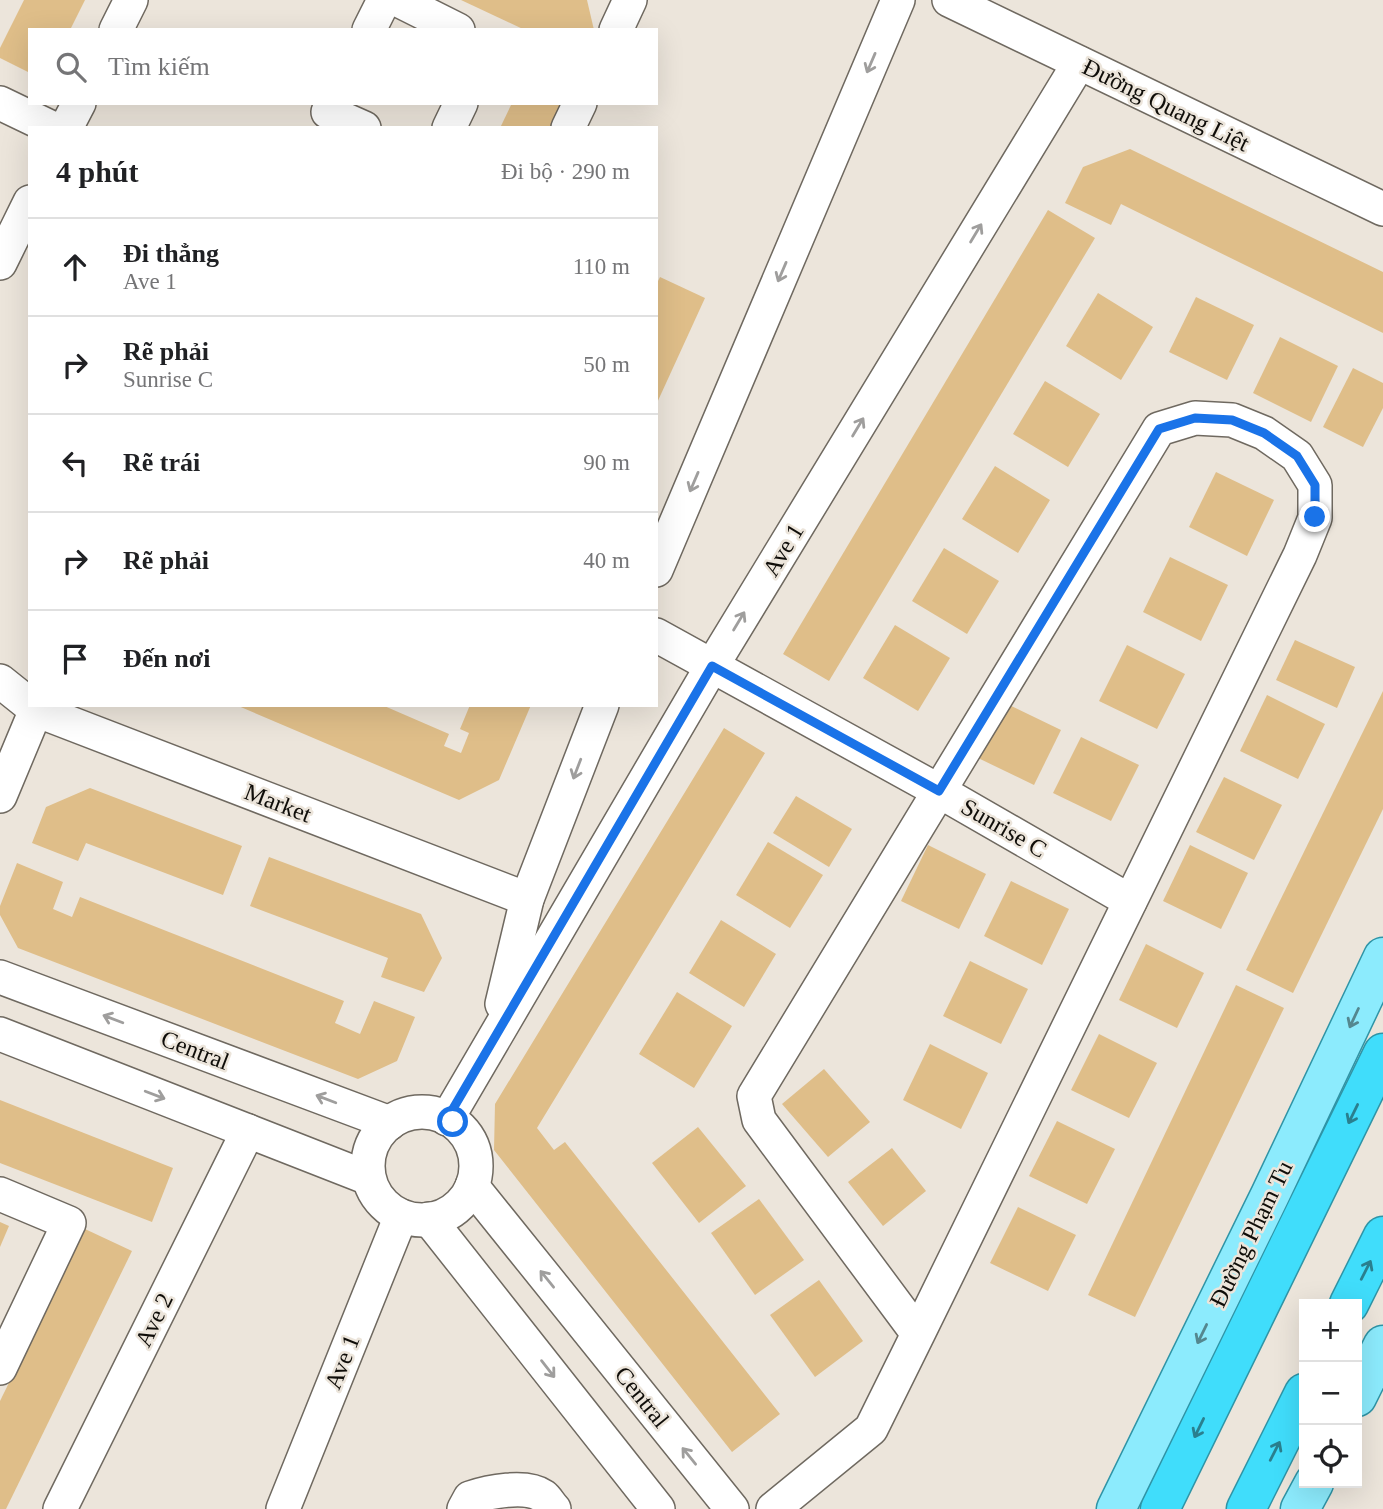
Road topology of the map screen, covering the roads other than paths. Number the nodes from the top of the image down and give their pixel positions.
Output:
1 (131, 0) edge
2 (384, 0) edge
3 (398, 0) edge
4 (630, 0) edge
5 (898, 0) edge
6 (949, 0) edge
7 (117, 28) edge
8 (370, 28) edge
9 (454, 28) edge
10 (617, 28) edge
11 (1079, 64) junction
12 (0, 103) edge
13 (78, 105) edge
14 (460, 105) edge
15 (579, 105) edge
16 (327, 114) edge
17 (48, 126) edge
18 (67, 126) edge
19 (359, 126) edge
20 (450, 126) edge
21 (569, 126) edge
22 (28, 206) edge
23 (1383, 209) edge
24 (0, 263) edge
25 (658, 565) edge
26 (658, 636) edge
27 (712, 666) junction
28 (0, 681) edge
29 (28, 702) edge
30 (34, 707) edge
31 (37, 707) edge
32 (601, 707) edge
33 (939, 791) junction
34 (0, 796) edge
35 (550, 841) junction
36 (597, 863) junction
37 (527, 899) junction
38 (1130, 901) junction
39 (1383, 957) edge
40 (0, 977) edge
41 (0, 1034) edge
42 (494, 1039) junction
43 (1383, 1053) edge
44 (447, 1119) junction
45 (390, 1123) junction
46 (248, 1131) junction
47 (368, 1178) junction
48 (472, 1186) junction
49 (0, 1194) edge
50 (415, 1217) junction
51 (1383, 1236) edge
52 (1352, 1299) edge
53 (918, 1334) junction
54 (1383, 1345) edge
55 (0, 1368) edge
56 (1362, 1387) edge
57 (1299, 1403) edge
58 (1311, 1488) edge
59 (61, 1509) edge
60 (283, 1509) edge
61 (464, 1509) edge
62 (554, 1509) edge
63 (659, 1509) edge
64 (732, 1509) edge
65 (773, 1509) edge
66 (1115, 1509) edge
67 (1160, 1509) edge
68 (1246, 1509) edge
69 (1300, 1509) edge

1 - 7 street
2 - 8 street
3 - 9 street
4 - 10 street
5 -> 25 street
6 - 11 street, Đường Quang Liệt
11 - 23 street, Đường Quang Liệt
27 -> 11 street, Ave 1
12 - 17 street
13 - 18 street
14 - 20 street
15 - 21 street
16 - 19 street
22 - 24 street
26 - 27 street, Sunrise C
27 - 33 street, Sunrise C
27 - 36 street, Ave 1
28 - 29 street, Market
30 - 34 street
31 - 37 street, Market
32 -> 35 street, Ave 1
33 - 38 street, Sunrise C
33 - 38 street
33 - 53 street
35 - 36 street
35 - 37 street, Ave 1
36 - 42 street, Ave 1
37 - 42 street, Ave 1
38 - 53 street
39 -> 66 main road, Đường Phạm Tu
45 -> 40 street, Central
41 -> 46 street
42 - 44 street, Ave 1
43 -> 67 highway, Đường Phạm Tu
44 - 45 street
44 - 48 street
45 - 47 street
46 - 47 street
46 - 59 street, Ave 2
47 - 50 street
48 - 50 street
64 -> 48 street, Central
49 - 55 street
50 - 60 street, Ave 1
50 -> 63 street
52 -> 51 highway
53 - 65 street
54 - 56 main road
68 -> 57 highway
58 - 69 main road
61 - 62 street

